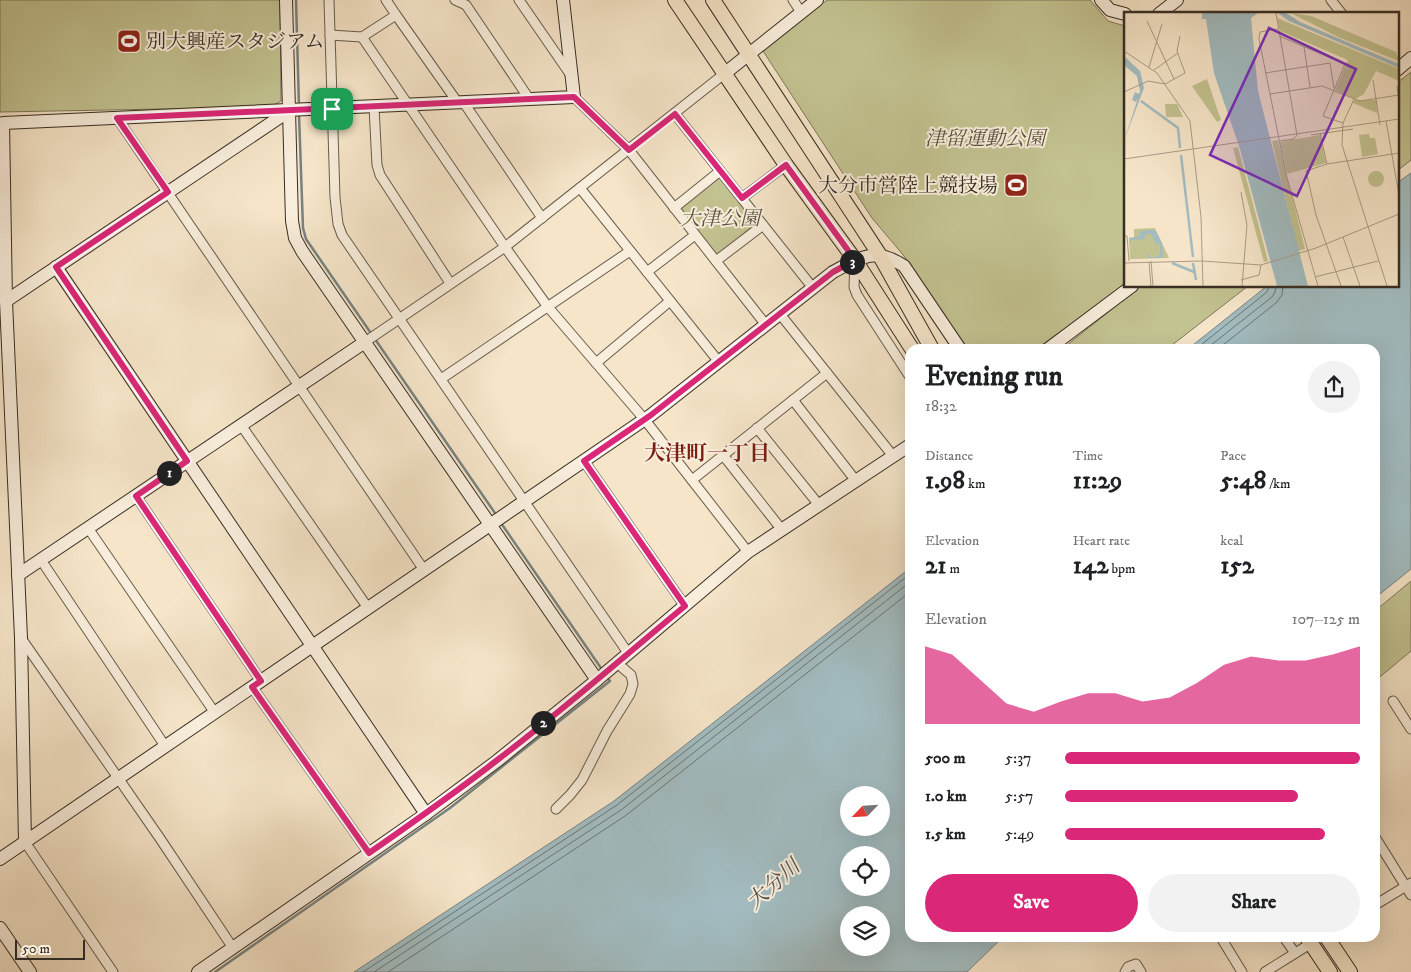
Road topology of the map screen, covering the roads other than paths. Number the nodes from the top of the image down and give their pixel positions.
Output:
1 (286, 0) edge
2 (329, 0) edge
3 (386, 0) edge
4 (455, 0) edge
5 (519, 0) edge
6 (563, 0) edge
7 (675, 0) edge
8 (713, 0) edge
9 (793, 0) edge
10 (817, 0) edge
11 (1101, 0) edge
12 (1176, 0) edge
13 (1331, 0) edge
14 (801, 12) junction
15 (1161, 12) edge
16 (1340, 12) edge
17 (1124, 14) edge
18 (396, 15) junction
19 (330, 35) junction
20 (362, 37) junction
21 (749, 54) junction
22 (1411, 58) edge
23 (1398, 69) edge
24 (724, 74) junction
25 (572, 76) junction
26 (574, 97) junction
27 (530, 100) junction
28 (461, 103) junction
29 (408, 105) junction
30 (374, 107) junction
31 (332, 109) junction
32 (296, 111) junction
33 (675, 114) junction
34 (117, 118) junction
35 (629, 150) junction
36 (786, 165) junction
37 (720, 171) junction
38 (580, 188) junction
39 (168, 192) junction
40 (742, 198) junction
41 (674, 208) junction
42 (542, 218) junction
43 (763, 225) junction
44 (695, 235) junction
45 (505, 247) junction
46 (630, 251) junction
47 (879, 254) junction
48 (855, 260) junction
49 (716, 261) junction
50 (56, 267) junction
51 (647, 272) junction
52 (450, 283) junction
53 (813, 288) junction
54 (1129, 288) edge
55 (6, 300) junction
56 (670, 301) junction
57 (548, 307) junction
58 (780, 314) junction
59 (399, 318) junction
60 (766, 325) junction
61 (370, 338) junction
62 (909, 344) edge
63 (929, 344) edge
64 (957, 344) edge
65 (1055, 344) edge
66 (719, 362) junction
67 (596, 364) junction
68 (905, 369) edge
69 (827, 373) junction
70 (441, 379) junction
71 (299, 386) junction
72 (793, 400) junction
73 (645, 420) junction
74 (241, 425) junction
75 (758, 428) junction
76 (905, 448) edge
77 (723, 455) junction
78 (892, 456) junction
79 (187, 461) junction
80 (584, 461) junction
81 (692, 480) junction
82 (856, 480) junction
83 (136, 496) junction
84 (525, 501) junction
85 (819, 505) junction
86 (496, 521) junction
87 (88, 528) junction
88 (782, 530) junction
89 (748, 552) junction
90 (41, 560) junction
91 (424, 570) junction
92 (18, 575) junction
93 (685, 606) junction
94 (368, 608) junction
95 (21, 638) junction
96 (313, 646) junction
97 (628, 653) junction
98 (605, 673) junction
99 (256, 684) junction
100 (1393, 701) dead end
101 (214, 713) junction
102 (1411, 730) edge
103 (165, 746) junction
104 (118, 778) junction
105 (556, 809) dead end
106 (426, 814) junction
107 (25, 842) junction
108 (1380, 844) edge
109 (369, 853) junction
110 (0, 859) edge
111 (1408, 885) edge
112 (1411, 896) edge
113 (1380, 902) edge
114 (0, 928) edge
115 (1224, 942) edge
116 (1287, 942) edge
117 (1306, 942) edge
118 (1309, 942) edge
119 (1330, 942) edge
120 (233, 948) junction
121 (1295, 953) junction
122 (30, 972) edge
123 (113, 972) edge
124 (198, 972) edge
125 (1125, 972) edge
126 (1141, 972) edge
127 (1242, 972) edge
128 (1265, 972) edge
129 (1330, 972) edge
130 (1350, 972) edge

1 - 32 street
2 - 19 street
3 - 18 street
4 - 27 street
5 - 25 street
6 - 25 street
7 - 24 main road
8 - 21 main road
9 - 14 street
10 - 14 street
11 - 17 street
12 - 15 street
13 - 16 street
14 - 21 street
18 - 20 street
18 - 28 street
19 - 20 street
19 - 31 street
20 - 29 street
21 - 24 street
21 - 47 main road
22 - 23 street
24 - 33 street
24 - 36 main road
25 - 26 street
26 - 27 street
26 - 35 street
27 - 28 street
28 - 29 street
28 - 42 street
29 - 30 street
29 - 45 street
30 - 31 street
30 - 52 street
31 - 32 street
31 - 59 street
32 - 34 street
32 - 39 street
32 - 61 street
33 - 35 street
33 - 37 street
34 - 39 street
34 - 55 street
35 - 38 street
35 - 41 street
36 - 40 street
36 - 48 main road
37 - 40 street
37 - 41 street
38 - 42 street
38 - 46 street
39 - 50 street
39 - 71 street
40 - 43 street
41 - 44 street
42 - 45 street
43 - 49 street
43 - 53 street
44 - 49 street
44 - 51 street
45 - 52 street
45 - 57 street
46 - 51 street
46 - 57 street
47 - 48 street
47 - 63 main road
47 - 64 street
48 - 53 street
48 - 62 main road
48 - 68 street
49 - 60 street
50 - 55 street
50 - 79 street
51 - 56 street
52 - 59 street
53 - 58 street
54 - 65 street
55 - 92 street
56 - 66 street
56 - 67 street
57 - 67 street
57 - 70 street
58 - 60 street
58 - 69 street
59 - 61 street
59 - 70 street
60 - 66 street
61 - 71 street
61 - 86 street
66 - 73 street
67 - 73 street
69 - 72 street
69 - 78 street
70 - 84 street
71 - 74 street
71 - 91 street
72 - 75 street
72 - 82 street
73 - 80 street
73 - 81 street
74 - 79 street
74 - 94 street
75 - 77 street
75 - 85 street
76 - 78 street
77 - 81 street
77 - 88 street
78 - 82 street
79 - 83 street
79 - 96 street
80 - 84 street
80 - 93 street
81 - 89 street
82 - 85 street
83 - 87 street
83 - 99 street
84 - 86 street
84 - 97 street
85 - 88 street
86 - 91 street
86 - 98 street
87 - 90 street
87 - 101 street
88 - 89 street
89 - 93 street
90 - 92 street
90 - 103 street
91 - 94 street
92 - 95 street
93 - 97 street
94 - 96 street
95 - 104 street
95 - 107 street
96 - 99 street
96 - 106 street
97 - 98 street
98 - 105 street
98 - 106 street
99 - 101 street
99 - 109 street
100 - 102 street
101 - 103 street
103 - 104 street
104 - 107 street
104 - 120 street
106 - 109 street
107 - 110 street
107 - 123 street
108 - 111 street
109 - 120 street
111 - 112 street
111 - 113 street
114 - 122 street
115 - 127 street
116 - 121 street
117 - 121 street
118 - 129 main road
119 - 130 main road
120 - 124 street
121 - 128 street
125 - 126 street

